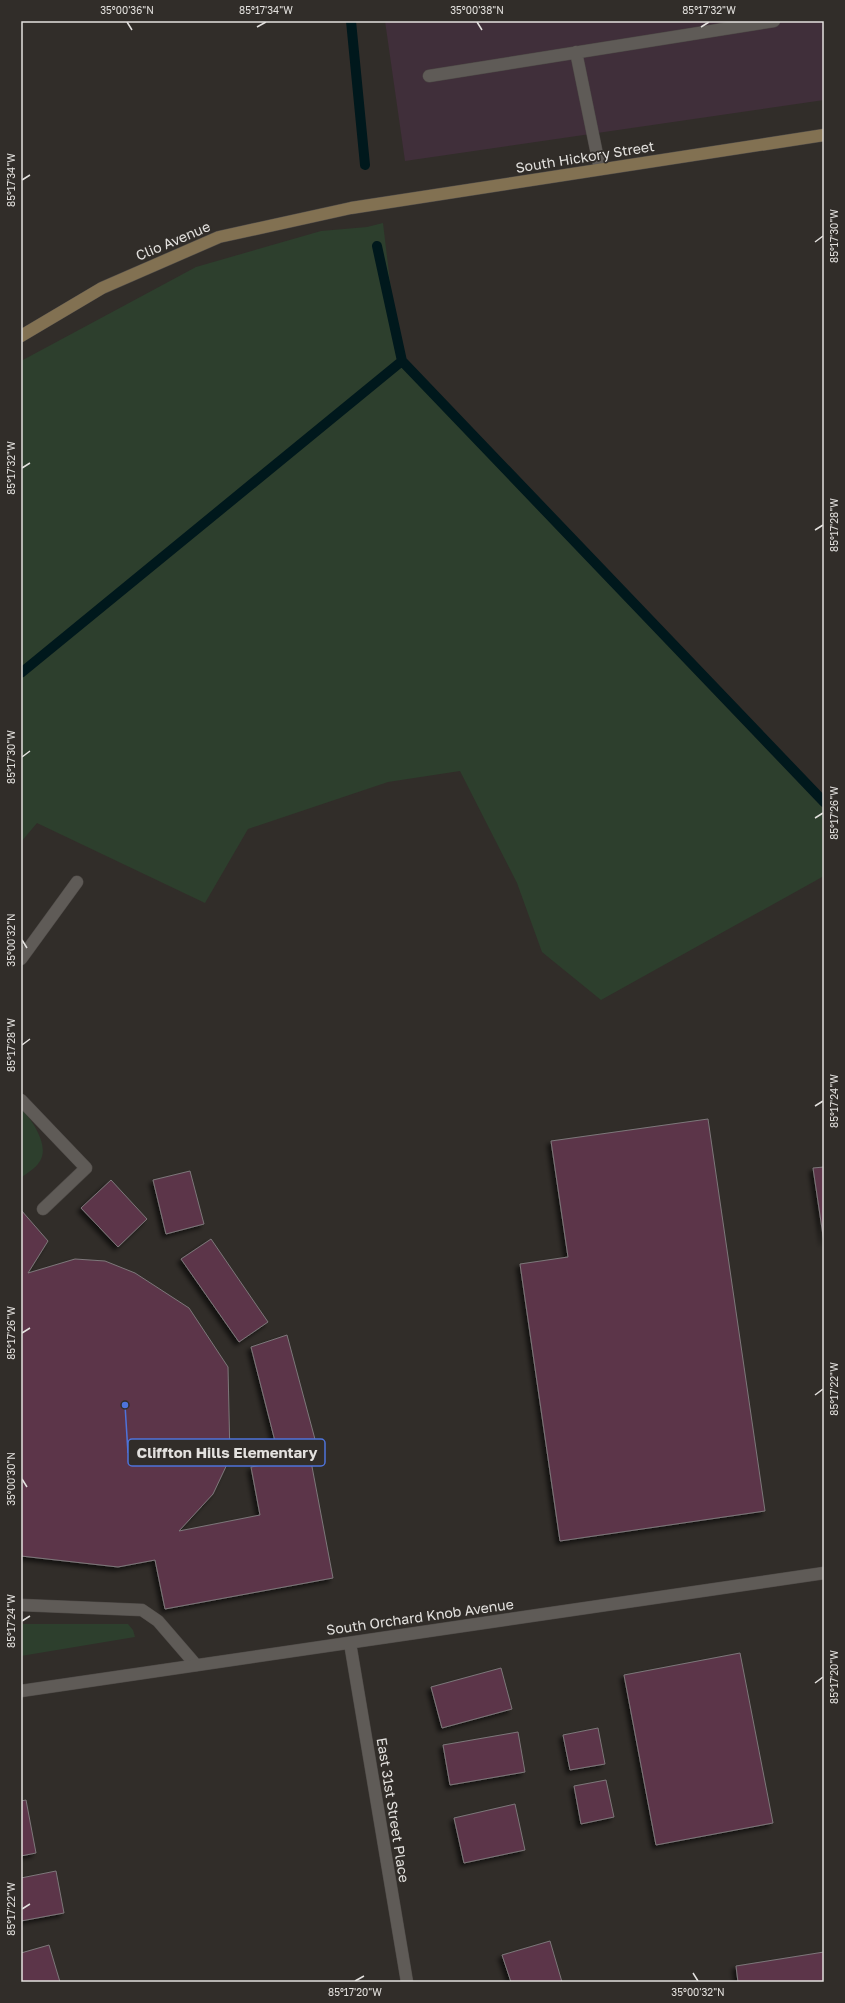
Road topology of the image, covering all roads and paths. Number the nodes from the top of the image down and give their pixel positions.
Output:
1 (774, 21) edge
2 (576, 52) junction
3 (429, 76) dead end
4 (824, 135) edge
5 (600, 169) junction
6 (351, 208) joint
7 (21, 336) edge
8 (77, 882) dead end
9 (21, 959) edge
10 (21, 1100) edge
11 (43, 1209) dead end
12 (824, 1573) edge
13 (21, 1605) edge
14 (350, 1643) junction
15 (196, 1665) junction
16 (21, 1691) edge
17 (407, 1982) edge

1 - 2 street
2 - 3 street
2 - 5 street
4 - 5 street, South Hickory Street
5 - 6 street, South Hickory Street
6 - 7 street, Clio Avenue
8 - 9 street
10 - 11 street
12 - 14 street, South Orchard Knob Avenue
13 - 15 street
14 - 15 street, South Orchard Knob Avenue
14 - 17 street, East 31st Street Place
15 - 16 street, South Orchard Knob Avenue

